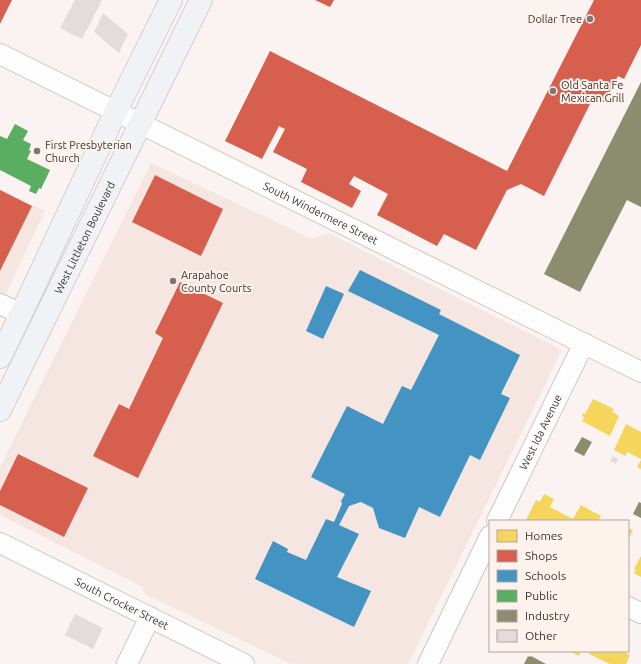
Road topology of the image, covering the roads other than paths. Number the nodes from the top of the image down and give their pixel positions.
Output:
1 (171, 0) edge
2 (201, 0) edge
3 (0, 54) edge
4 (116, 111) junction
5 (140, 123) junction
6 (0, 304) edge
7 (21, 314) junction
8 (584, 343) junction
9 (0, 356) edge
10 (641, 372) edge
11 (0, 410) edge
12 (497, 520) edge
13 (489, 539) edge
14 (0, 542) edge
15 (629, 607) edge
16 (641, 613) edge
17 (150, 617) junction
18 (126, 664) edge
19 (244, 664) edge
20 (428, 664) edge

1 - 4 main road
2 - 5 main road, West Littleton Boulevard
3 - 4 street, South Windermere Street
4 - 5 street, South Windermere Street
4 - 7 main road
5 - 8 street, South Windermere Street
5 - 11 main road, West Littleton Boulevard
6 - 7 street
7 - 9 main road
8 - 10 street, South Windermere Street
8 - 12 street, West Ida Avenue
13 - 20 street
14 - 17 street, South Crocker Street
15 - 16 street
17 - 18 street
17 - 19 street, South Crocker Street

